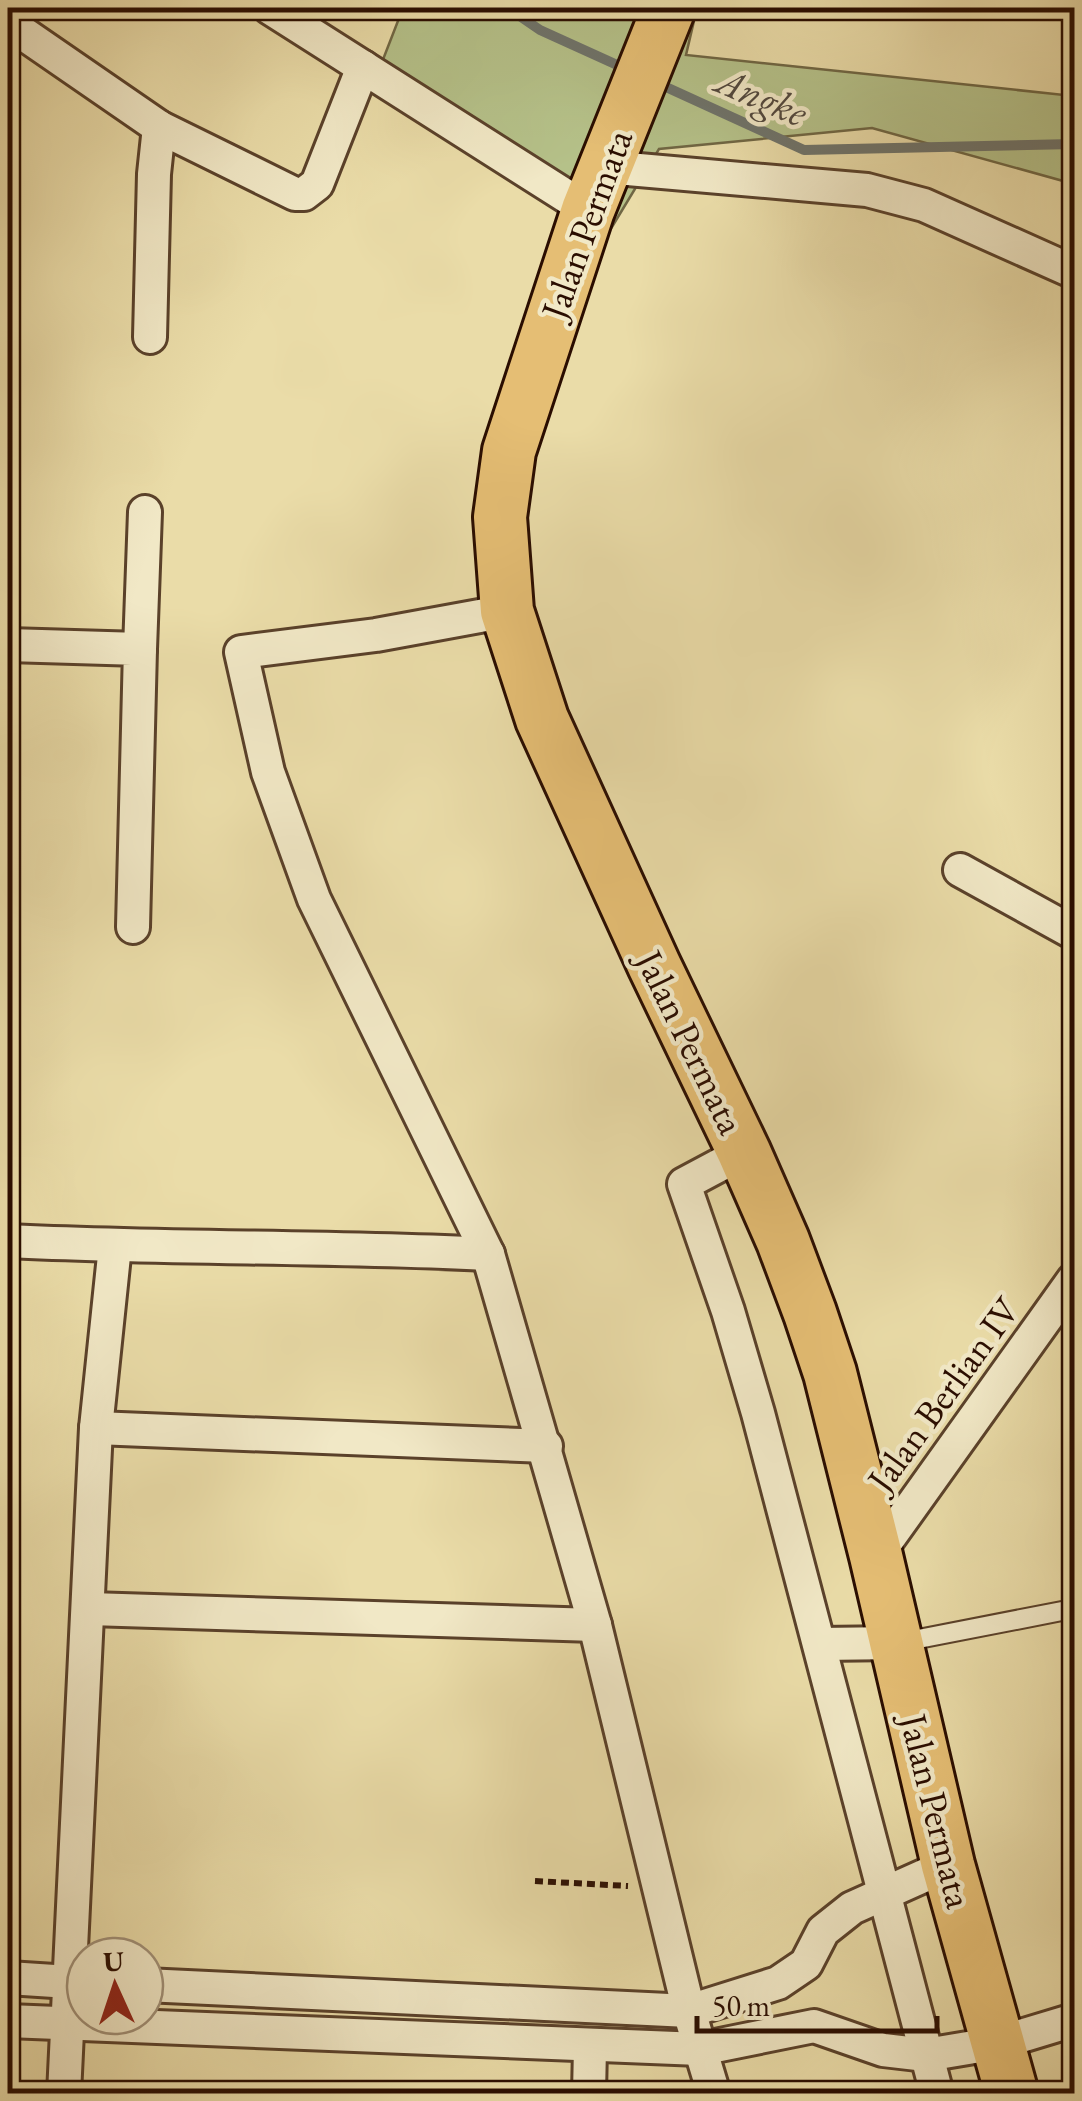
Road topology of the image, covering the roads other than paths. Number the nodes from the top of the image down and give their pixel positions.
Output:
1 (270, 8) edge
2 (8, 24) edge
3 (660, 30) edge
4 (364, 67) junction
5 (159, 127) junction
6 (604, 170) junction
7 (1074, 272) edge
8 (150, 337) dead end
9 (145, 512) dead end
10 (508, 611) junction
11 (8, 646) edge
12 (140, 650) junction
13 (960, 870) dead end
14 (133, 927) dead end
15 (1074, 933) edge
16 (744, 1152) junction
17 (8, 1241) edge
18 (115, 1246) junction
19 (488, 1254) junction
20 (1074, 1279) edge
21 (96, 1428) junction
22 (546, 1446) junction
23 (876, 1556) junction
24 (90, 1609) junction
25 (1062, 1611) dead end
26 (595, 1626) junction
27 (898, 1643) junction
28 (820, 1644) junction
29 (948, 1866) junction
30 (885, 1894) junction
31 (78, 1936) edge
32 (8, 1978) edge
33 (65, 1981) edge
34 (165, 1986) edge
35 (689, 2011) junction
36 (1074, 2020) edge
37 (8, 2021) edge
38 (65, 2022) edge
39 (165, 2026) edge
40 (66, 2036) edge
41 (998, 2043) junction
42 (590, 2046) junction
43 (700, 2049) junction
44 (926, 2055) junction
45 (64, 2094) edge
46 (590, 2094) edge
47 (714, 2094) edge
48 (937, 2094) edge
49 (1012, 2094) edge

1 - 4 street
2 - 5 street
3 - 6 main road, Jalan Permata
4 - 5 street
4 - 6 street
5 - 8 street
6 - 7 street
6 - 10 main road, Jalan Permata
9 - 12 street
10 - 16 main road, Jalan Permata
10 - 19 street
11 - 12 street
12 - 14 street
13 - 15 street
16 - 23 main road, Jalan Permata
16 - 28 street
17 - 18 street
18 - 19 street
18 - 21 street
19 - 22 street
20 - 23 street, Jalan Berlian IV
21 - 22 street
21 - 24 street
22 - 26 street
23 - 27 main road, Jalan Permata
24 - 26 street
24 - 31 street
25 - 27 lane
26 - 35 street
27 - 28 street
27 - 29 main road, Jalan Permata
28 - 30 street
29 - 30 street
29 - 41 main road, Jalan Permata
30 - 35 street
30 - 44 street
32 - 33 street
34 - 35 street
35 - 43 street
36 - 41 street
37 - 38 street
39 - 42 street
40 - 45 street
41 - 44 street
41 - 49 main road, Jalan Permata
42 - 43 street
42 - 46 street
43 - 44 street
43 - 47 street
44 - 48 street

